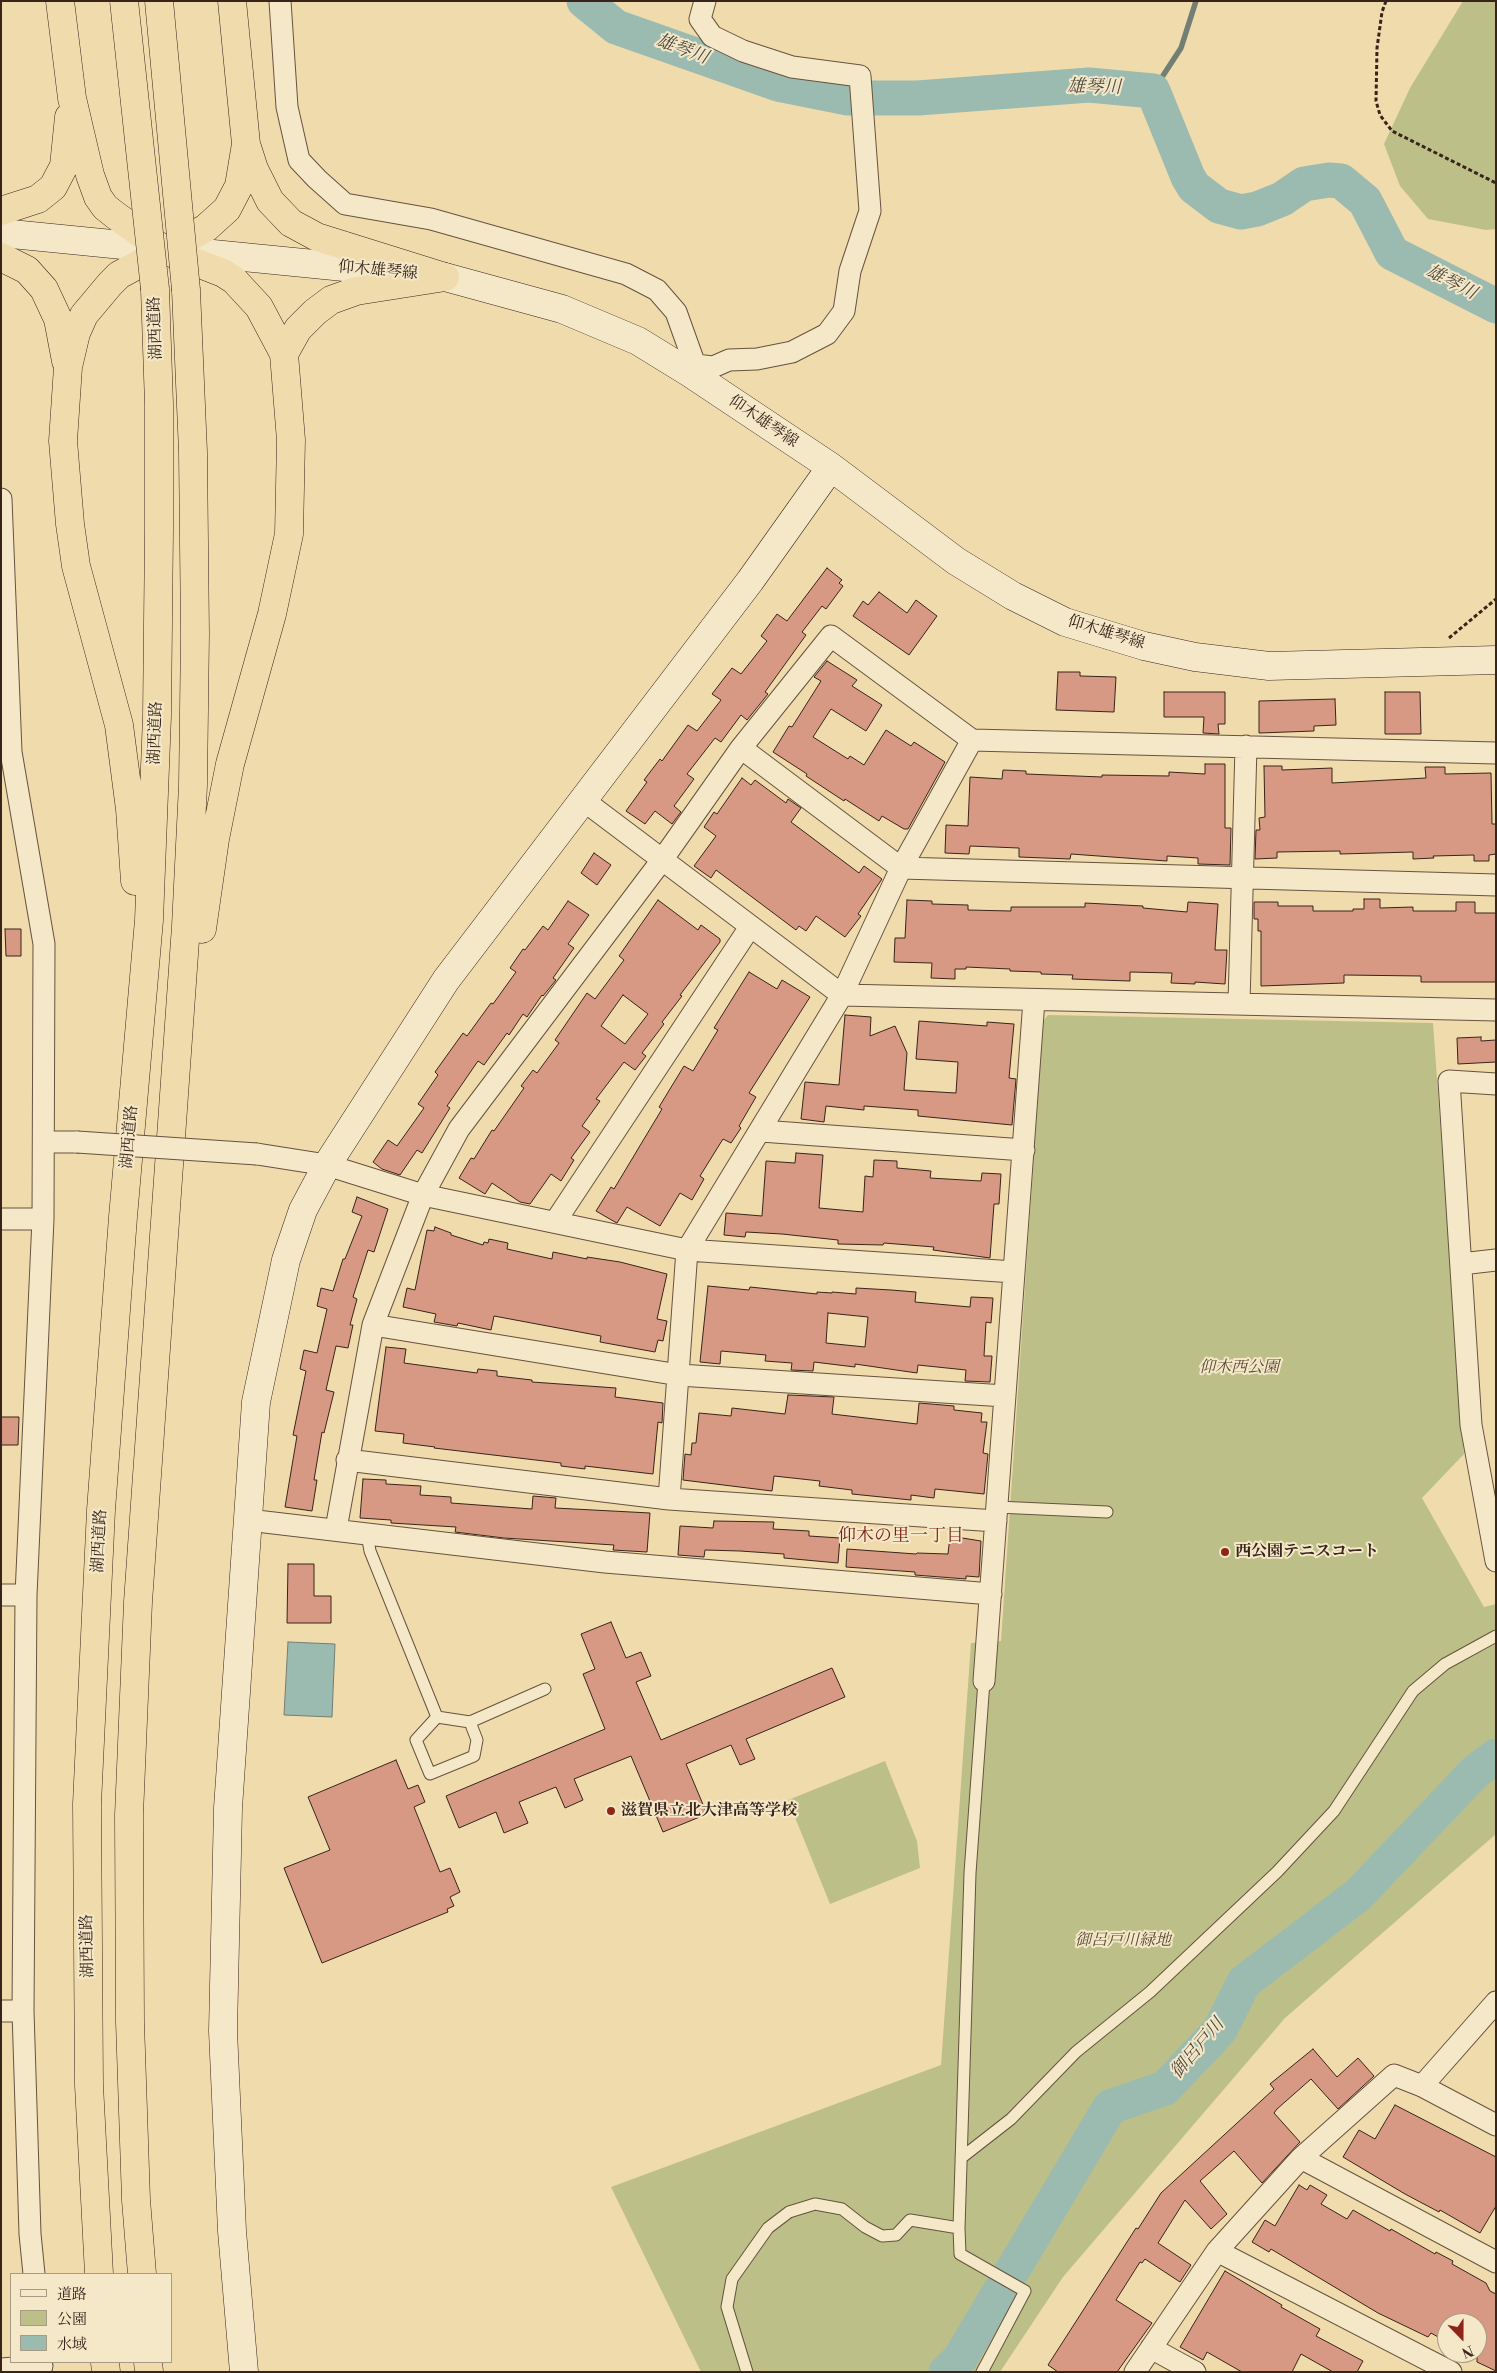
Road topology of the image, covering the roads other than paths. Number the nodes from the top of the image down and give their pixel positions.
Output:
1 (124, 1) edge
2 (160, 1) edge
3 (704, 1) edge
4 (61, 8) edge
5 (281, 9) edge
6 (234, 14) edge
7 (72, 98) junction
8 (246, 144) junction
9 (1, 211) edge
10 (1, 233) edge
11 (164, 250) junction
12 (1, 257) edge
13 (445, 277) junction
14 (284, 354) junction
15 (68, 367) junction
16 (692, 369) junction
17 (831, 467) junction
18 (1, 500) edge
19 (1496, 660) edge
20 (972, 740) junction
21 (1246, 746) junction
22 (741, 748) junction
23 (1496, 752) edge
24 (583, 800) junction
25 (11, 810) edge
26 (662, 860) junction
27 (901, 868) junction
28 (1242, 879) junction
29 (1496, 885) edge
30 (750, 927) junction
31 (842, 994) junction
32 (1034, 1000) junction
33 (1239, 1003) junction
34 (1496, 1010) edge
35 (1496, 1084) edge
36 (761, 1131) junction
37 (44, 1142) junction
38 (1024, 1150) junction
39 (327, 1165) junction
40 (423, 1195) junction
41 (166, 1216) junction
42 (122, 1217) junction
43 (1, 1219) edge
44 (43, 1219) junction
45 (554, 1222) junction
46 (687, 1250) junction
47 (1496, 1260) edge
48 (1461, 1264) junction
49 (1014, 1272) junction
50 (373, 1325) junction
51 (679, 1375) junction
52 (1005, 1396) junction
53 (347, 1460) junction
54 (669, 1499) junction
55 (1107, 1512) dead end
56 (996, 1514) junction
57 (248, 1520) junction
58 (336, 1529) junction
59 (367, 1534) junction
60 (1496, 1561) edge
61 (991, 1594) junction
62 (1, 1595) edge
63 (26, 1595) junction
64 (1496, 1636) edge
65 (984, 1681) joint
66 (544, 1689) dead end
67 (437, 1717) junction
68 (470, 1722) junction
69 (1496, 2002) edge
70 (1, 2011) edge
71 (23, 2012) junction
72 (1422, 2086) junction
73 (1496, 2125) edge
74 (961, 2158) junction
75 (1301, 2158) junction
76 (959, 2228) junction
77 (1217, 2250) junction
78 (1496, 2262) edge
79 (34, 2273) edge
80 (99, 2273) edge
81 (142, 2273) edge
82 (1152, 2348) junction
83 (42, 2366) edge
84 (1, 2369) edge
85 (244, 2372) edge
86 (747, 2372) edge
87 (982, 2372) edge
88 (1135, 2372) edge
89 (1195, 2372) edge
90 (1451, 2372) edge

1 - 42 highway, 湖西道路, bridge
2 - 41 highway, 湖西道路, bridge
3 - 16 street
4 - 7 highway
5 - 16 street
6 - 8 highway
7 - 9 highway
7 - 11 highway
8 - 11 highway
8 - 13 highway
10 - 11 street, 仰木雄琴線
11 - 13 street, 仰木雄琴線
11 - 14 highway
11 - 15 highway
12 - 15 highway
13 - 14 highway
13 - 16 street, 仰木雄琴線
14 - 41 highway
15 - 42 highway
16 - 17 street, 仰木雄琴線
17 - 19 street, 仰木雄琴線
17 - 24 street
18 - 25 street
20 - 21 street
20 - 22 street
20 - 27 street
21 - 23 street
21 - 28 street
22 - 26 street
22 - 27 street
24 - 26 street
24 - 39 street
25 - 37 street
26 - 30 street
26 - 40 street
27 - 28 street
27 - 31 street
28 - 29 street
28 - 33 street
30 - 31 street
30 - 45 street
31 - 32 street
31 - 36 street
32 - 33 street
32 - 38 street
33 - 34 street
35 - 48 street
36 - 38 street
36 - 46 street
37 - 39 street, bridge
37 - 44 street
38 - 49 street
39 - 40 street
39 - 57 street
40 - 45 street
40 - 50 street
41 - 81 highway, 湖西道路
42 - 80 highway, 湖西道路
43 - 44 street
44 - 63 street
45 - 46 street
46 - 49 street
46 - 51 street
47 - 48 street
48 - 60 street
49 - 52 street
50 - 51 street
50 - 53 street
51 - 52 street
51 - 54 street
52 - 56 street
53 - 54 street
53 - 58 street
54 - 56 street
55 - 56 lane
56 - 61 street
57 - 58 street
57 - 85 street
58 - 59 street
59 - 61 street
59 - 67 lane
61 - 65 street
62 - 63 street
63 - 71 street
64 - 74 lane
65 - 74 lane
66 - 68 lane
67 - 68 lane
67 - 68 lane
69 - 72 street
70 - 71 street
71 - 79 street
72 - 73 street
72 - 75 street
74 - 76 lane
75 - 77 street
75 - 78 street
76 - 86 lane
76 - 87 lane
77 - 82 street
77 - 90 street
82 - 88 street
82 - 89 street
83 - 84 street

